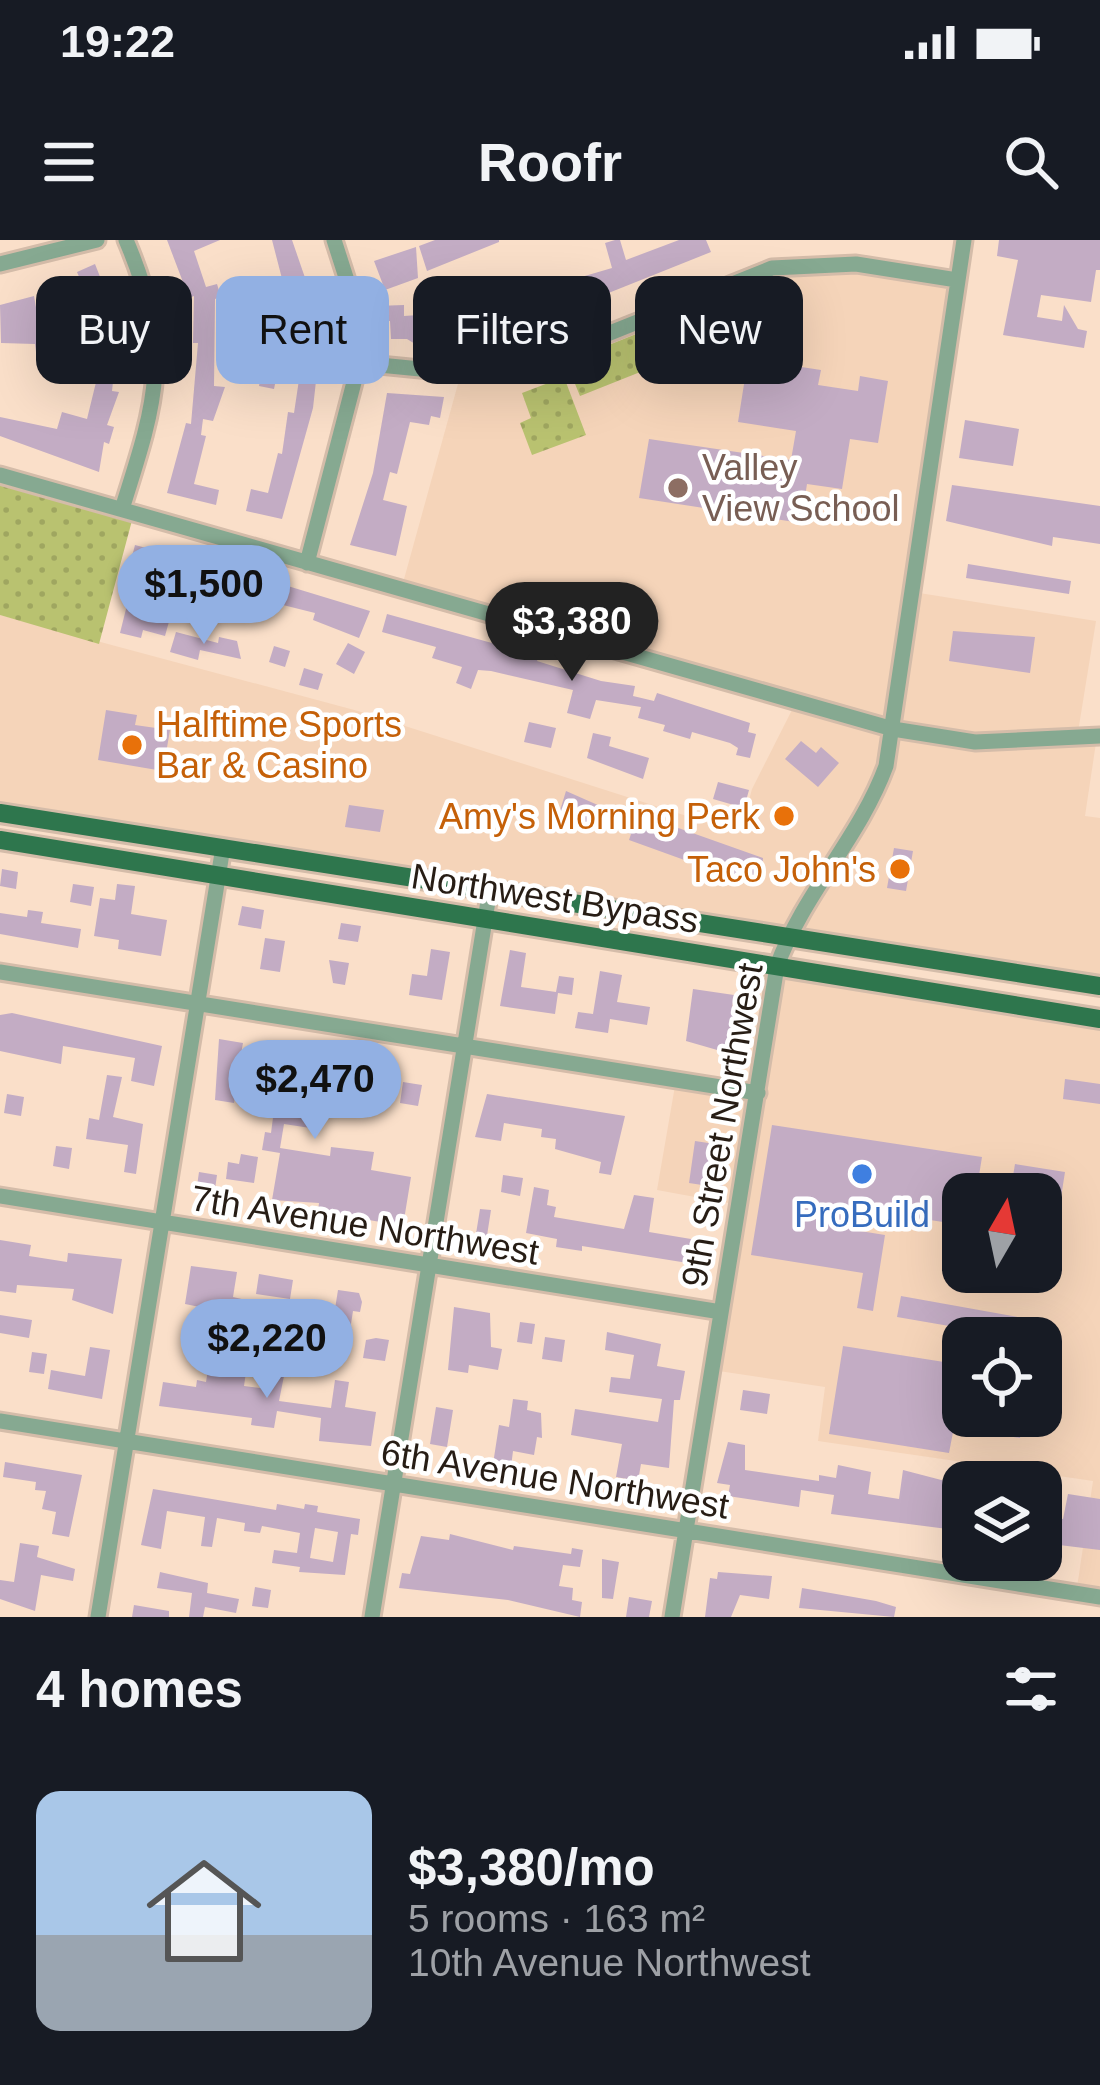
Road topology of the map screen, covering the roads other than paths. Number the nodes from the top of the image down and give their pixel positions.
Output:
1 (97, 240) edge
2 (126, 240) edge
3 (964, 240) edge
4 (337, 241) edge
5 (0, 264) edge
6 (347, 276) edge
7 (957, 280) junction
8 (389, 366) edge
9 (354, 384) edge
10 (0, 475) edge
11 (122, 509) junction
12 (307, 563) junction
13 (1100, 716) edge
14 (893, 729) junction
15 (1099, 736) edge
16 (0, 812) edge
17 (0, 841) edge
18 (224, 847) junction
19 (219, 878) junction
20 (490, 890) junction
21 (484, 921) junction
22 (787, 937) junction
23 (777, 966) junction
24 (0, 972) edge
25 (1100, 986) edge
26 (198, 1005) junction
27 (1100, 1019) edge
28 (463, 1047) junction
29 (758, 1093) junction
30 (0, 1196) edge
31 (161, 1222) junction
32 (428, 1267) junction
33 (721, 1312) junction
34 (0, 1421) edge
35 (127, 1441) junction
36 (394, 1484) junction
37 (686, 1530) junction
38 (1100, 1598) edge
39 (98, 1617) edge
40 (372, 1617) edge
41 (672, 1617) edge

1 - 5 street
2 - 11 street
3 - 7 street, 9th Street Northwest
4 - 6 street
7 - 8 street
7 - 14 street, 9th Street Northwest
9 - 12 street
10 - 11 street
11 - 12 street
12 - 14 street
13 - 15 street
14 - 15 street
14 - 22 street, 9th Street Northwest
16 - 18 main road, Northwest Bypass
17 - 19 main road, Northwest Bypass
18 - 19 street
18 - 20 main road, Northwest Bypass
19 - 21 main road, Northwest Bypass
19 - 26 street
20 - 21 street
20 - 22 main road, Northwest Bypass
21 - 23 main road, Northwest Bypass
21 - 28 street
22 - 23 street, 9th Street Northwest
22 - 25 main road, Northwest Bypass
23 - 27 main road, Northwest Bypass
23 - 29 street, 9th Street Northwest
24 - 26 street
26 - 28 street
26 - 31 street
28 - 29 street
28 - 32 street
29 - 33 street, 9th Street Northwest
30 - 31 street, 7th Avenue Northwest
31 - 32 street, 7th Avenue Northwest
31 - 35 street
32 - 33 street, 7th Avenue Northwest
32 - 36 street
33 - 37 street, 9th Street Northwest
34 - 35 street, 6th Avenue Northwest
35 - 36 street, 6th Avenue Northwest
35 - 39 street
36 - 37 street, 6th Avenue Northwest
36 - 40 street
37 - 38 street, 6th Avenue Northwest
37 - 41 street, 9th Street Northwest

